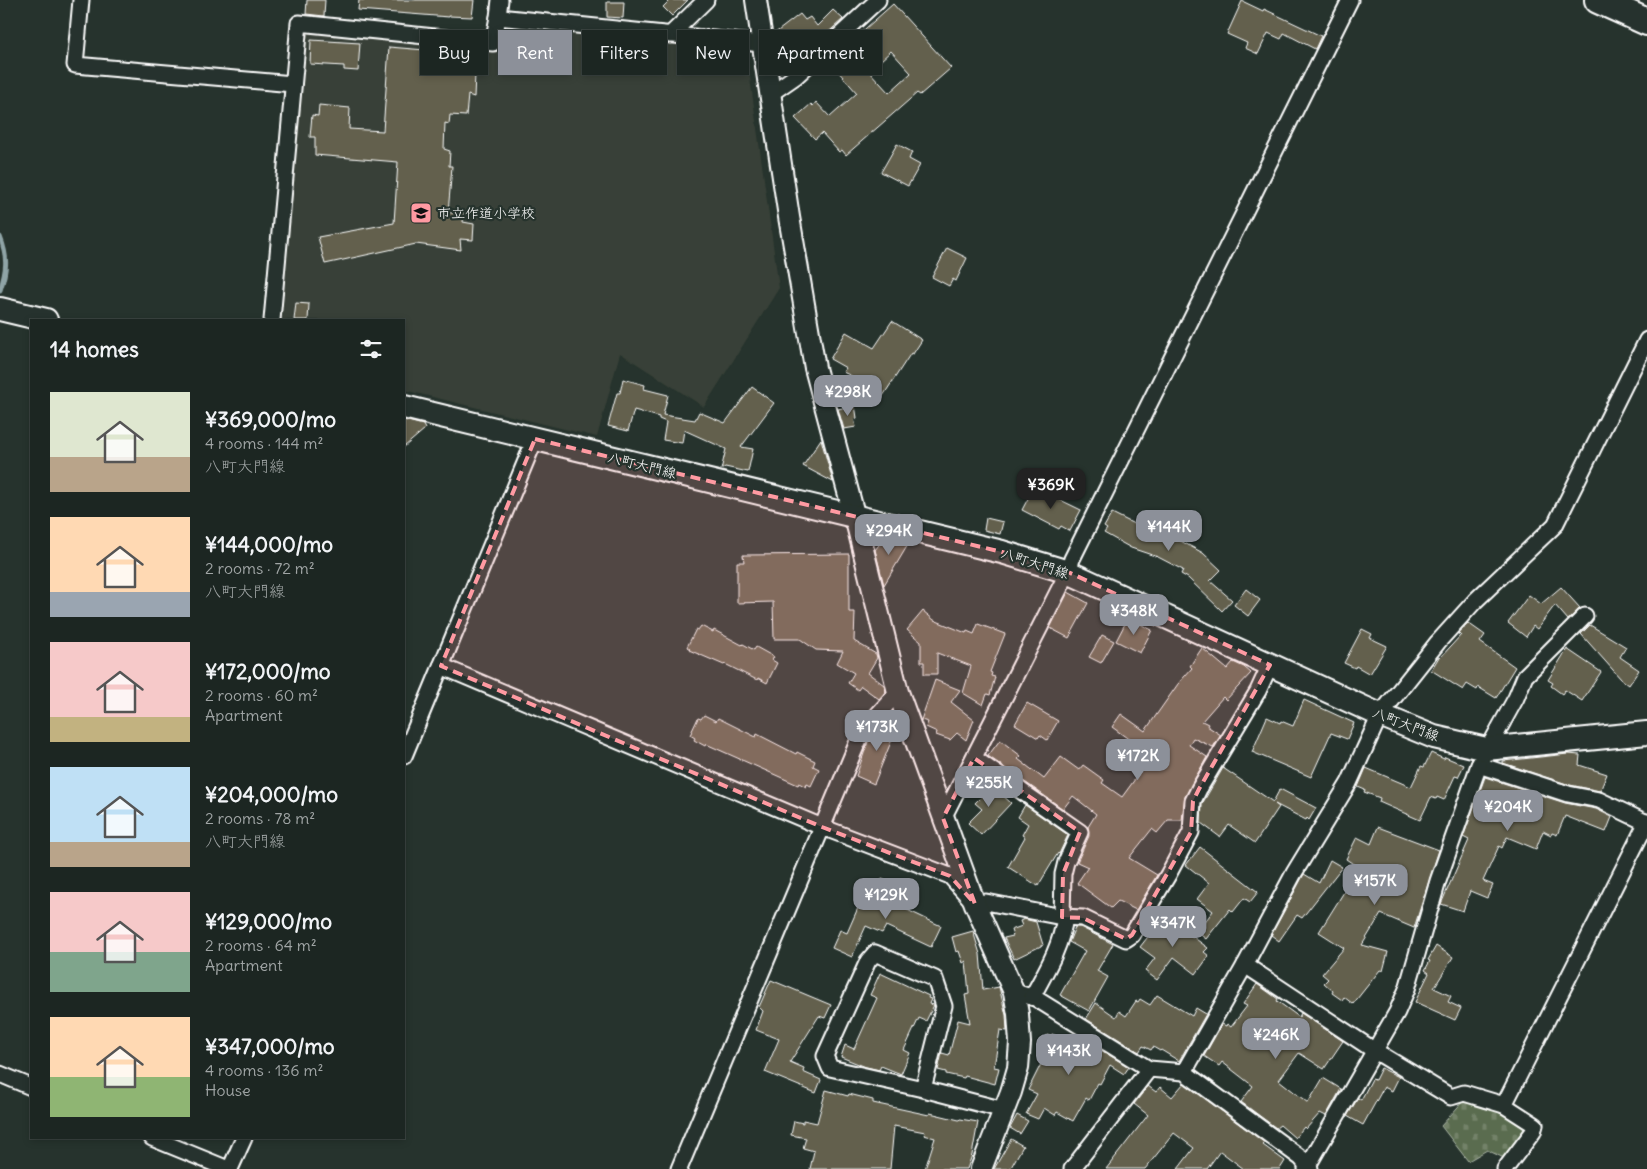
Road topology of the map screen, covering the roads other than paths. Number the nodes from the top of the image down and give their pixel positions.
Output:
1 (80, 0) edge
2 (500, 0) edge
3 (706, 0) edge
4 (756, 0) edge
5 (878, 0) edge
6 (1350, 0) edge
7 (1598, 0) edge
8 (498, 17) junction
9 (1647, 22) edge
10 (760, 30) edge
11 (670, 35) junction
12 (759, 44) edge
13 (767, 75) edge
14 (293, 84) junction
15 (770, 94) junction
16 (0, 308) edge
17 (42, 319) edge
18 (272, 319) edge
19 (1647, 340) edge
20 (405, 407) edge
21 (535, 439) junction
22 (853, 516) junction
23 (1068, 572) junction
24 (1585, 616) dead end
25 (1270, 665) junction
26 (441, 666) junction
27 (898, 692) junction
28 (1380, 714) junction
29 (1647, 733) edge
30 (405, 754) edge
31 (1483, 757) junction
32 (974, 758) junction
33 (944, 818) junction
34 (1647, 823) edge
35 (822, 827) junction
36 (975, 904) junction
37 (1063, 917) junction
38 (1245, 965) junction
39 (1023, 995) junction
40 (1375, 1051) junction
41 (1149, 1069) junction
42 (1184, 1072) junction
43 (0, 1074) edge
44 (30, 1087) edge
45 (923, 1089) junction
46 (1504, 1105) junction
47 (1004, 1110) junction
48 (154, 1139) edge
49 (244, 1139) edge
50 (1307, 1168) edge
51 (229, 1169) edge
52 (679, 1169) edge
53 (981, 1169) edge
54 (1072, 1169) edge
55 (1505, 1169) edge

1 - 14 street
2 - 8 street
3 - 11 street
4 - 10 street
5 - 15 street
6 - 23 street
7 - 9 highway
8 - 11 street
8 - 14 street
11 - 12 street
13 - 15 street
14 - 18 street
15 - 22 street
16 - 17 main road
19 - 28 street
20 - 21 main road, 八町大門線
21 - 22 main road, 八町大門線
21 - 26 street
22 - 23 main road, 八町大門線
22 - 27 street
23 - 25 main road, 八町大門線
23 - 32 street
24 - 31 street
25 - 28 main road, 八町大門線
25 - 37 street
26 - 30 street
26 - 35 street
27 - 33 street
27 - 35 street
28 - 31 main road, 八町大門線
28 - 38 street
29 - 31 main road, 八町大門線
31 - 34 street
31 - 40 street
32 - 33 street
32 - 37 street
33 - 36 street
34 - 46 street
35 - 36 street
35 - 52 street
36 - 37 street
36 - 39 street
37 - 39 street
38 - 40 street
38 - 42 street
39 - 41 street
39 - 47 street
40 - 46 street
40 - 50 street
41 - 42 street
41 - 54 street
42 - 50 street
43 - 44 street
45 - 45 street
45 - 47 street
46 - 55 street
47 - 53 street
48 - 51 street
49 - 51 street

